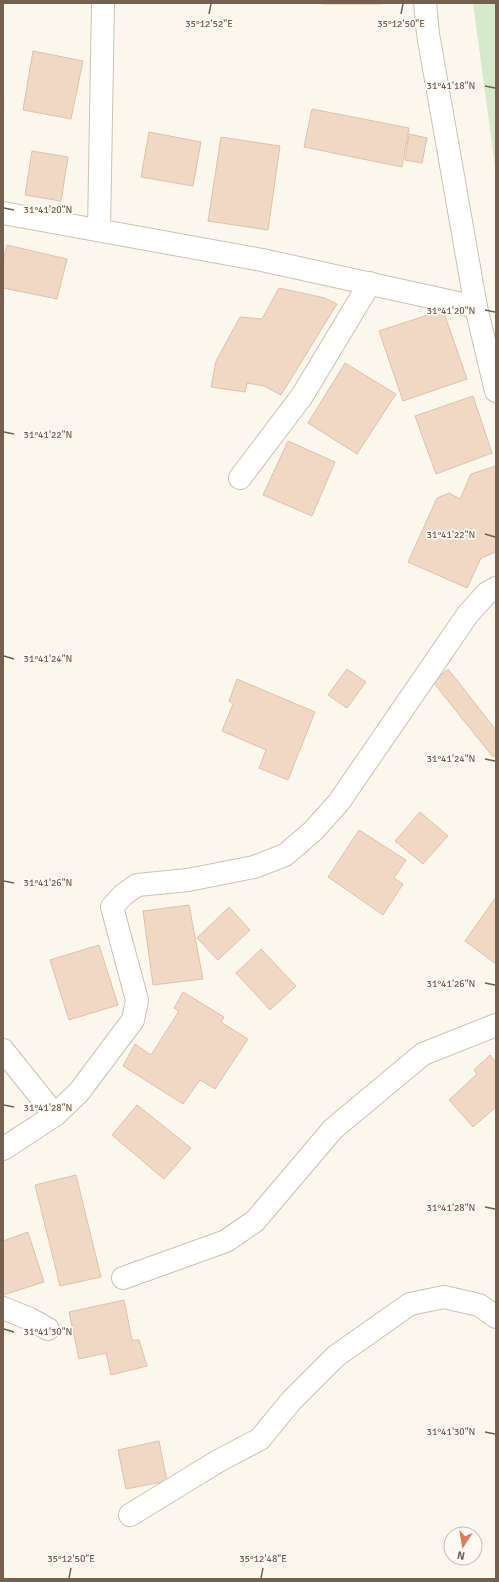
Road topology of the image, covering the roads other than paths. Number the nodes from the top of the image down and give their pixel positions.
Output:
1 (103, 3) edge
2 (425, 3) edge
3 (3, 213) edge
4 (99, 230) junction
5 (370, 283) junction
6 (476, 307) junction
7 (496, 391) edge
8 (240, 478) dead end
9 (496, 588) edge
10 (496, 1025) edge
11 (3, 1050) edge
12 (55, 1115) junction
13 (3, 1149) edge
14 (122, 1278) dead end
15 (3, 1308) edge
16 (496, 1318) edge
17 (48, 1329) dead end
18 (130, 1515) dead end

1 - 4 street
2 - 6 street
3 - 4 street
4 - 5 street
5 - 6 street
5 - 8 street
6 - 7 street
9 - 12 street
10 - 14 street
11 - 12 street
12 - 13 street
15 - 17 street
16 - 18 street

